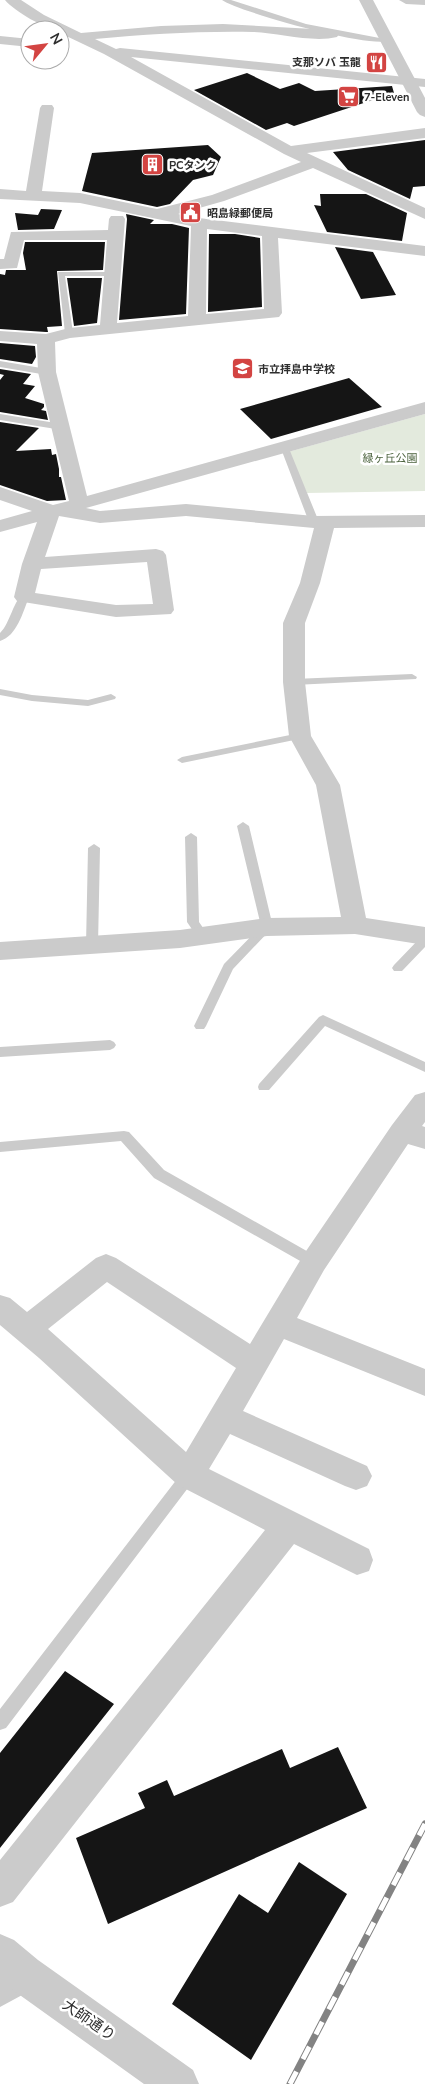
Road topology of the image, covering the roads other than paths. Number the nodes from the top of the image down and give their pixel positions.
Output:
1 (12, 0) edge
2 (225, 0) edge
3 (366, 0) edge
4 (406, 0) edge
5 (425, 1) edge
6 (332, 34) junction
7 (0, 40) edge
8 (387, 40) junction
9 (20, 42) edge
10 (74, 42) junction
11 (109, 51) junction
12 (409, 82) junction
13 (425, 83) edge
14 (47, 108) dead end
15 (425, 112) edge
16 (425, 133) edge
17 (289, 151) junction
18 (314, 162) junction
19 (0, 194) edge
20 (33, 196) junction
21 (118, 206) junction
22 (156, 214) junction
23 (425, 214) edge
24 (199, 223) junction
25 (270, 234) junction
26 (115, 235) junction
27 (425, 251) edge
28 (0, 264) edge
29 (112, 274) junction
30 (197, 321) junction
31 (108, 329) junction
32 (69, 333) junction
33 (0, 336) edge
34 (46, 338) junction
35 (0, 364) edge
36 (47, 372) junction
37 (425, 408) edge
38 (0, 417) edge
39 (62, 428) junction
40 (284, 446) junction
41 (0, 493) edge
42 (79, 503) junction
43 (55, 510) junction
44 (425, 521) edge
45 (320, 522) junction
46 (0, 526) edge
47 (32, 564) junction
48 (24, 597) junction
49 (0, 638) edge
50 (412, 678) dead end
51 (294, 682) junction
52 (0, 692) edge
53 (111, 697) dead end
54 (300, 736) junction
55 (182, 760) dead end
56 (243, 826) dead end
57 (190, 837) dead end
58 (94, 848) dead end
59 (355, 924) junction
60 (267, 927) junction
61 (202, 935) junction
62 (425, 936) edge
63 (425, 940) edge
64 (92, 945) junction
65 (0, 951) edge
66 (398, 968) dead end
67 (200, 1026) dead end
68 (110, 1045) dead end
69 (0, 1052) edge
70 (425, 1067) edge
71 (264, 1087) dead end
72 (425, 1102) edge
73 (414, 1135) edge
74 (0, 1148) edge
75 (314, 1262) junction
76 (0, 1308) edge
77 (279, 1324) junction
78 (27, 1329) junction
79 (255, 1364) junction
80 (425, 1383) edge
81 (224, 1417) junction
82 (189, 1475) junction
83 (356, 1476) dead end
84 (289, 1525) junction
85 (357, 1560) dead end
86 (0, 1722) edge
87 (0, 1889) edge
88 (8, 1972) edge
89 (179, 2084) edge

1 - 10 street
2 - 6 lane
3 - 8 street
4 - 5 street
6 - 8 lane
6 - 10 street
7 - 9 street
8 - 12 street
10 - 11 street
11 - 12 street
11 - 17 street
12 - 13 street
12 - 15 street
14 - 20 street
16 - 17 street
17 - 18 street
18 - 22 street
18 - 23 street
19 - 20 street
20 - 21 street
21 - 22 street
21 - 26 street
22 - 24 street
24 - 25 street
24 - 30 street
25 - 27 street
25 - 30 street
26 - 28 street
26 - 29 street
29 - 31 street
29 - 32 lane
30 - 31 street
31 - 32 street
32 - 34 street
33 - 34 street
34 - 36 street
35 - 36 lane
36 - 39 street
37 - 40 street
38 - 39 lane
39 - 42 street
40 - 42 street
40 - 45 lane
41 - 43 street
42 - 43 street
43 - 45 street
43 - 46 street
43 - 47 street
44 - 45 street
45 - 51 street
47 - 48 street
47 - 48 street
48 - 49 lane
50 - 51 lane
51 - 54 street
52 - 53 lane
54 - 55 lane
54 - 59 street
56 - 60 lane
57 - 61 lane
58 - 64 lane
59 - 60 street
59 - 62 street
60 - 61 street
60 - 67 lane
61 - 64 street
63 - 66 lane
64 - 65 street
68 - 69 lane
70 - 71 lane
72 - 73 street
73 - 75 street
74 - 75 lane
75 - 77 street
76 - 78 street
77 - 79 street
77 - 80 street
78 - 79 street
78 - 82 street
79 - 81 street
81 - 82 street
81 - 83 street
82 - 84 street
82 - 86 lane
84 - 85 street
84 - 87 street
88 - 89 street, 大師通り

